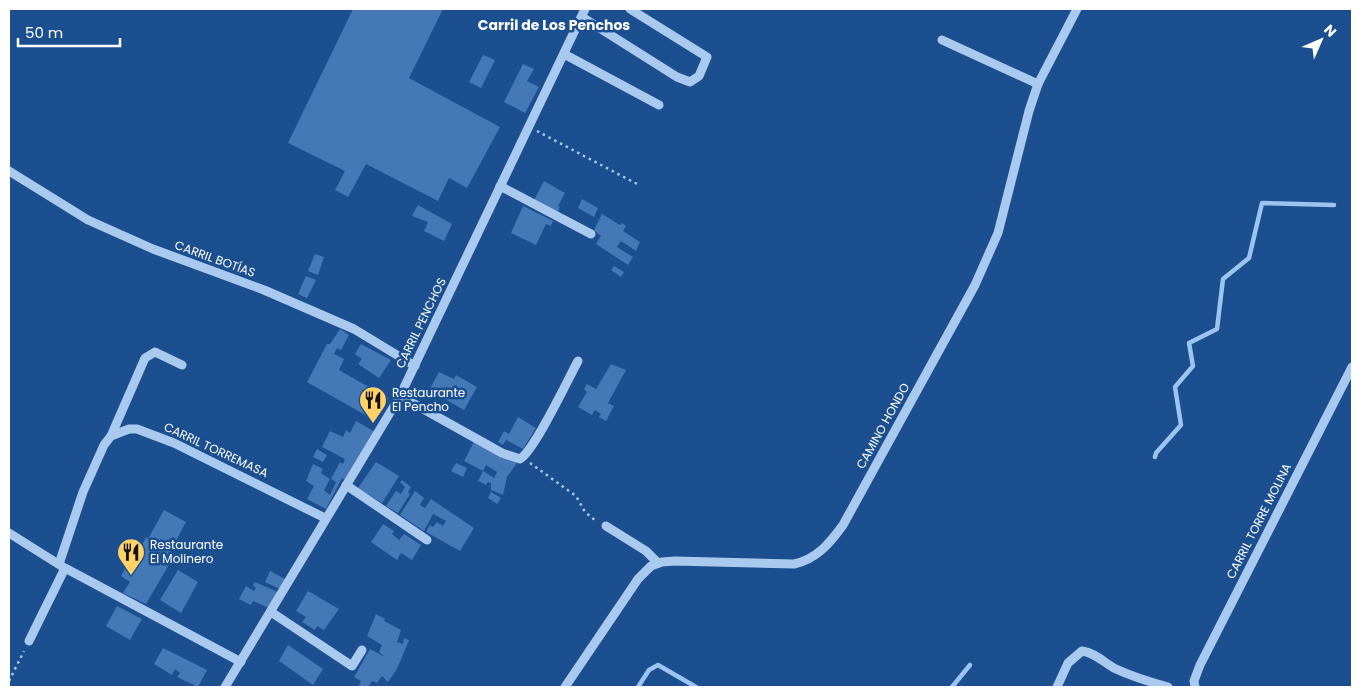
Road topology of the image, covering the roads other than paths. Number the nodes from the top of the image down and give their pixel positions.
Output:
1 (630, 9) edge
2 (1077, 9) edge
3 (584, 13) edge
4 (942, 40) dead end
5 (564, 54) junction
6 (1038, 84) junction
7 (659, 105) dead end
8 (9, 171) edge
9 (500, 186) junction
10 (590, 234) dead end
11 (578, 360) dead end
12 (182, 365) dead end
13 (415, 366) junction
14 (1352, 368) edge
15 (400, 396) junction
16 (111, 436) junction
17 (346, 485) junction
18 (325, 518) junction
19 (606, 526) road end
20 (9, 533) edge
21 (428, 540) dead end
22 (658, 563) junction
23 (62, 566) junction
24 (271, 612) junction
25 (29, 641) road end
26 (362, 650) dead end
27 (241, 662) junction
28 (225, 687) edge
29 (565, 687) edge
30 (1057, 687) edge
31 (1168, 687) edge
32 (1195, 687) edge

1 - 3 street
2 - 6 street, CAMINO HONDO
3 - 5 street, CARRIL PENCHOS
4 - 6 street
5 - 7 street
5 - 9 street, CARRIL PENCHOS
6 - 22 street, CAMINO HONDO
8 - 13 street, CARRIL BOTÍAS
9 - 10 street
9 - 13 street, CARRIL PENCHOS
11 - 15 street
12 - 16 street
13 - 15 street, CARRIL PENCHOS
14 - 32 street, CARRIL TORRE MOLINA
15 - 17 street, CARRIL PENCHOS
16 - 18 street, CARRIL TORREMASA
16 - 23 street
17 - 18 street, CARRIL PENCHOS
17 - 21 street
18 - 24 street, CARRIL PENCHOS
19 - 22 street
20 - 23 street
22 - 29 street
23 - 25 street
23 - 27 street
24 - 26 street
24 - 27 street, CARRIL PENCHOS
27 - 28 street, CARRIL PENCHOS
30 - 31 street

